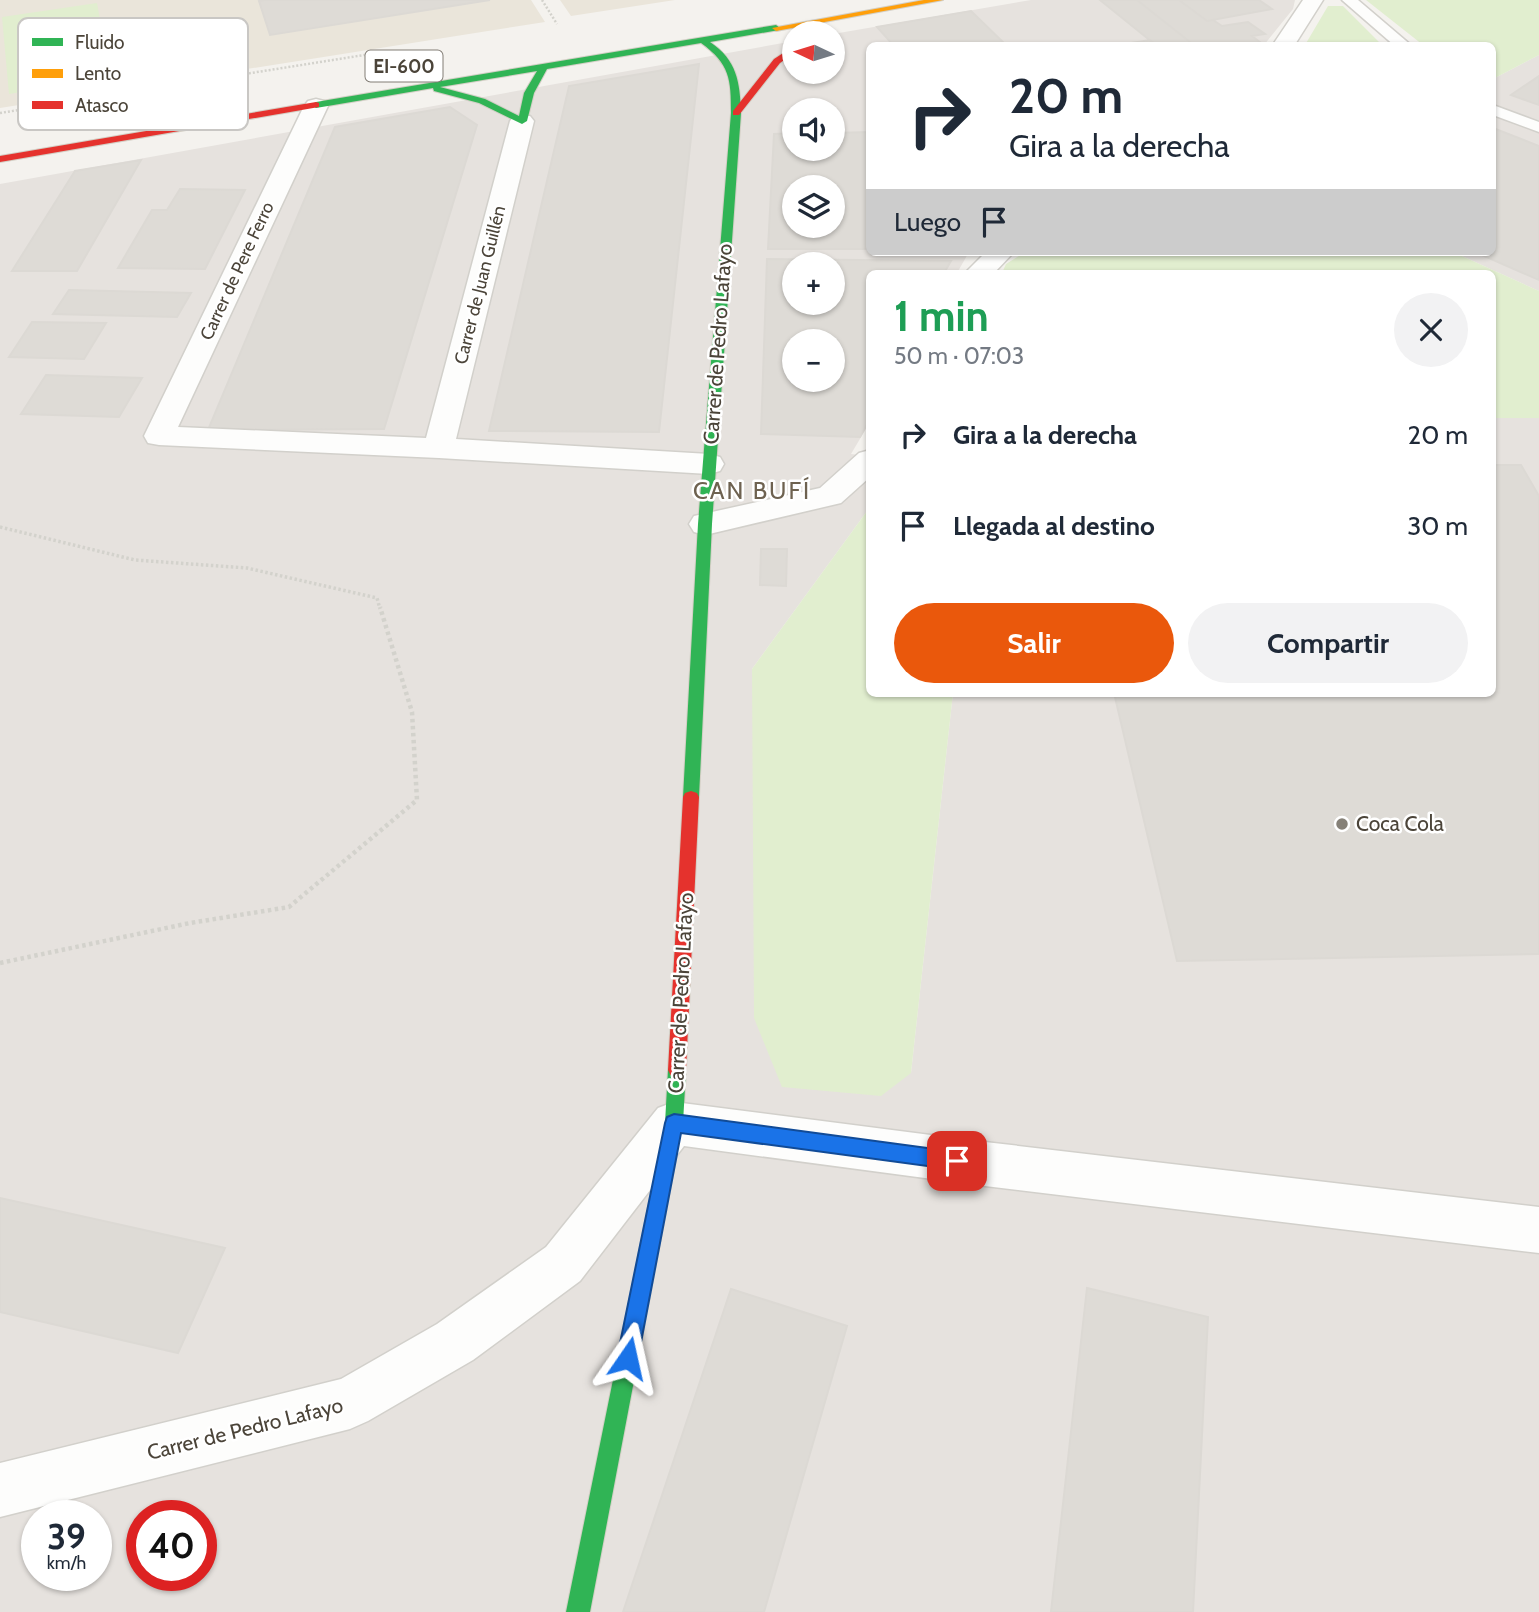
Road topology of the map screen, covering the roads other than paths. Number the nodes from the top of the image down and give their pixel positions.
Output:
1 (939, 0) edge
2 (1313, 0) edge
3 (1349, 0) edge
4 (837, 17) junction
5 (832, 21) edge
6 (702, 40) junction
7 (1286, 42) edge
8 (1400, 42) edge
9 (782, 57) edge
10 (544, 67) junction
11 (425, 87) junction
12 (316, 106) junction
13 (1496, 111) edge
14 (736, 113) junction
15 (248, 117) edge
16 (522, 121) junction
17 (1539, 127) edge
18 (173, 130) edge
19 (0, 159) edge
20 (997, 256) edge
21 (981, 270) edge
22 (439, 448) junction
23 (709, 464) junction
24 (866, 464) edge
25 (705, 524) junction
26 (674, 1123) junction
27 (1539, 1230) edge
28 (0, 1490) edge
29 (578, 1612) edge

1 - 4 main road, EI-600
2 - 7 street
3 - 8 lane
4 - 5 main road
4 - 6 main road, EI-600
6 - 10 main road, EI-600
6 - 14 main road, Carrer de Pedro Lafayo
9 - 14 main road
10 - 11 main road, EI-600
10 - 16 main road
11 - 12 main road, EI-600
11 - 16 main road
12 - 15 main road, EI-600
12 - 22 street, Carrer de Pere Ferro
13 - 17 lane
14 - 23 main road, Carrer de Pedro Lafayo
16 - 22 street, Carrer de Juan Guillén
18 - 19 main road, EI-600
20 - 21 street
22 - 23 street
23 - 25 main road, Carrer de Pedro Lafayo
24 - 25 street
25 - 26 main road, Carrer de Pedro Lafayo
26 - 27 street
26 - 28 street, Carrer de Pedro Lafayo
26 - 29 main road

